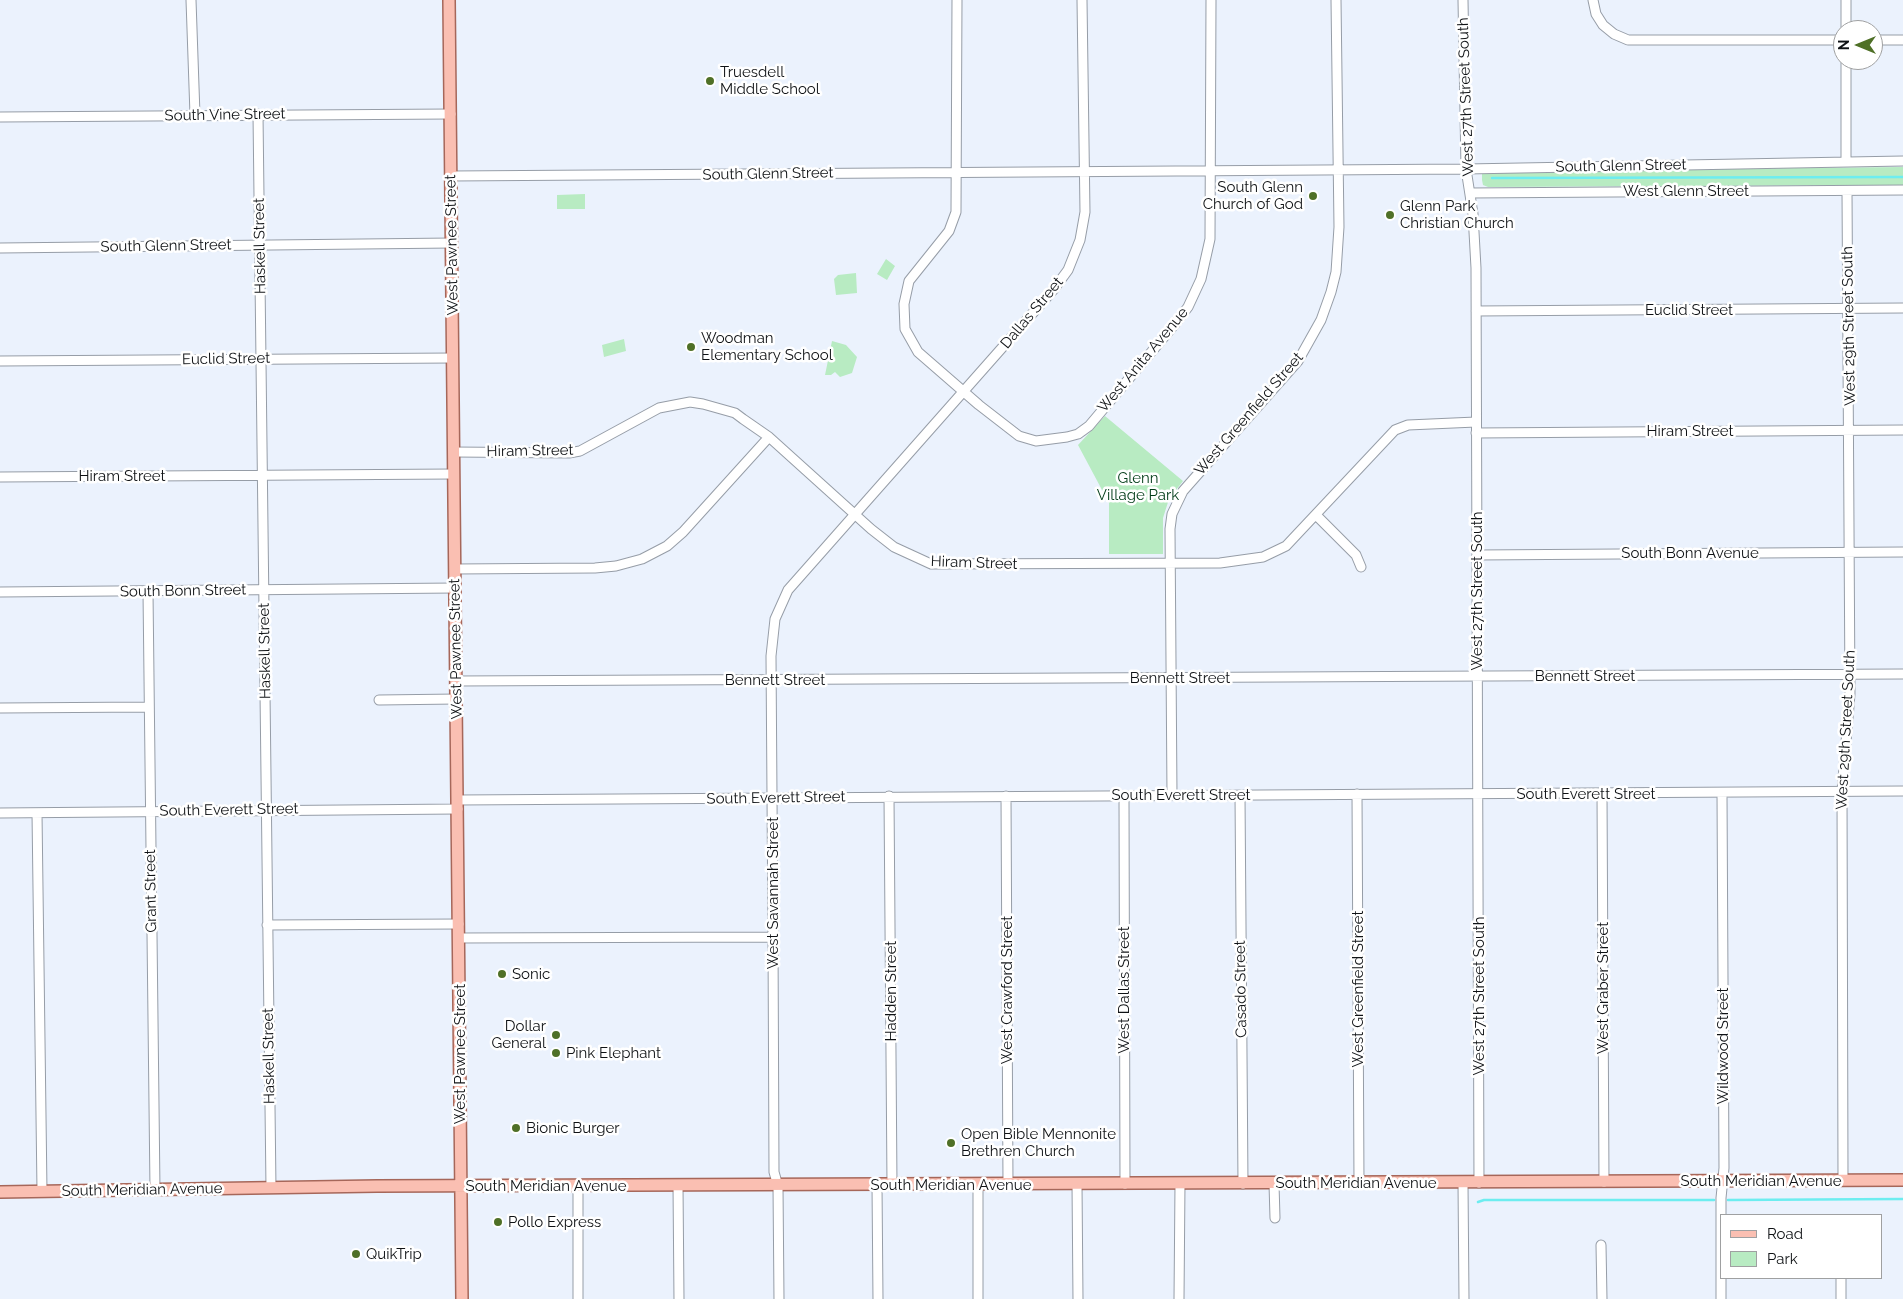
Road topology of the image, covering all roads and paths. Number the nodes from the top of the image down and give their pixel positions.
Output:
1 (192, 0) edge
2 (449, 0) edge
3 (957, 0) edge
4 (1082, 0) edge
5 (1211, 0) edge
6 (1336, 0) edge
7 (1463, 0) edge
8 (1593, 0) edge
9 (1846, 0) edge
10 (1846, 20) edge
11 (1833, 40) edge
12 (1883, 40) edge
13 (1903, 40) edge
14 (1846, 70) edge
15 (258, 114) junction
16 (451, 114) junction
17 (195, 115) junction
18 (0, 117) edge
19 (1846, 161) junction
20 (1903, 161) edge
21 (1339, 170) junction
22 (1466, 170) junction
23 (1085, 171) junction
24 (1211, 171) junction
25 (958, 172) junction
26 (451, 176) junction
27 (1847, 190) junction
28 (1903, 190) edge
29 (1470, 193) junction
30 (452, 243) junction
31 (260, 245) junction
32 (0, 248) edge
33 (1903, 308) edge
34 (1849, 309) junction
35 (1476, 311) junction
36 (453, 358) junction
37 (261, 359) junction
38 (0, 361) edge
39 (963, 391) junction
40 (1476, 422) junction
41 (1850, 430) junction
42 (1903, 430) edge
43 (1476, 433) junction
44 (768, 437) junction
45 (454, 452) junction
46 (454, 474) junction
47 (262, 476) junction
48 (0, 477) edge
49 (855, 514) junction
50 (1316, 515) junction
51 (1850, 552) junction
52 (1903, 552) edge
53 (1477, 555) junction
54 (1172, 563) junction
55 (1361, 567) dead end
56 (455, 569) junction
57 (456, 588) junction
58 (264, 590) junction
59 (0, 592) edge
60 (148, 592) junction
61 (1850, 674) junction
62 (1903, 674) edge
63 (1477, 676) junction
64 (1172, 678) junction
65 (772, 680) junction
66 (457, 682) junction
67 (457, 699) junction
68 (379, 700) dead end
69 (150, 707) junction
70 (0, 708) edge
71 (1842, 791) junction
72 (1903, 791) edge
73 (1602, 793) junction
74 (1722, 793) junction
75 (1357, 794) junction
76 (1478, 794) junction
77 (1172, 795) junction
78 (1240, 795) junction
79 (889, 796) junction
80 (1006, 796) junction
81 (1124, 796) junction
82 (772, 798) junction
83 (458, 804) junction
84 (266, 810) junction
85 (151, 811) junction
86 (37, 812) junction
87 (0, 813) edge
88 (459, 924) junction
89 (267, 925) junction
90 (773, 937) junction
91 (459, 938) junction
92 (1844, 1180) junction
93 (1903, 1180) edge
94 (1722, 1181) junction
95 (1604, 1182) junction
96 (1359, 1183) junction
97 (1463, 1183) junction
98 (1479, 1183) junction
99 (1008, 1184) junction
100 (1077, 1184) junction
101 (1125, 1184) junction
102 (1180, 1184) junction
103 (1244, 1184) junction
104 (1274, 1184) junction
105 (578, 1185) junction
106 (678, 1185) junction
107 (877, 1185) junction
108 (892, 1185) junction
109 (978, 1185) junction
110 (461, 1186) junction
111 (778, 1186) junction
112 (271, 1188) junction
113 (155, 1190) junction
114 (42, 1191) junction
115 (0, 1192) edge
116 (1722, 1214) edge
117 (1275, 1218) dead end
118 (1601, 1245) dead end
119 (1721, 1279) edge
120 (1841, 1279) edge
121 (462, 1299) edge
122 (578, 1299) edge
123 (679, 1299) edge
124 (779, 1299) edge
125 (878, 1299) edge
126 (978, 1299) edge
127 (1078, 1299) edge
128 (1179, 1299) edge
129 (1464, 1299) edge
130 (1602, 1299) edge
131 (1721, 1299) edge
132 (1841, 1299) edge

1 - 17 street
2 - 16 main road, West Pawnee Street
3 - 25 street
4 - 23 street, Dallas Street
5 - 24 street, West Anita Avenue
6 - 21 street, West Greenfield Street
7 - 22 street, West 27th Street South
8 - 11 street
9 - 10 street
12 - 13 street
14 - 19 street
15 - 16 street, South Vine Street
15 - 17 street, South Vine Street
15 - 31 street, Haskell Street
16 - 26 main road, West Pawnee Street
17 - 18 street, South Vine Street
19 - 20 street, South Glenn Street
19 - 22 street, South Glenn Street
21 - 22 street, South Glenn Street
21 - 24 street, South Glenn Street
21 - 54 street, West Greenfield Street
22 - 29 street, West 27th Street South
23 - 24 street, South Glenn Street
23 - 25 street, South Glenn Street
23 - 39 street, Dallas Street
24 - 39 street, West Anita Avenue
25 - 26 street, South Glenn Street
25 - 39 street
26 - 30 main road, West Pawnee Street
27 - 28 street, West Glenn Street
27 - 29 street, West Glenn Street
27 - 34 street, West 29th Street South
29 - 35 street, West 27th Street South
30 - 31 street, South Glenn Street
30 - 36 main road, West Pawnee Street
31 - 32 street, South Glenn Street
31 - 37 street, Haskell Street
33 - 34 street, Euclid Street
34 - 35 street, Euclid Street
34 - 41 street, West 29th Street South
35 - 40 street, West 27th Street South
36 - 37 street, Euclid Street
36 - 45 main road, West Pawnee Street
37 - 38 street, Euclid Street
37 - 47 street, Haskell Street
39 - 49 street, Dallas Street
40 - 43 street, West 27th Street South
40 - 50 street, Hiram Street
41 - 42 street, Hiram Street
41 - 43 street, Hiram Street
41 - 51 street, West 29th Street South
43 - 53 street, West 27th Street South
44 - 45 street, Hiram Street
44 - 49 street, Hiram Street
44 - 56 street
45 - 46 main road, West Pawnee Street
46 - 47 street, Hiram Street
46 - 56 main road, West Pawnee Street
47 - 48 street, Hiram Street
47 - 58 street, Haskell Street
49 - 54 street, Hiram Street
49 - 65 street, West Savannah Street
50 - 54 street, Hiram Street
50 - 55 street
51 - 52 street, South Bonn Avenue
51 - 53 street, South Bonn Avenue
51 - 61 street, West 29th Street South
53 - 63 street, West 27th Street South
54 - 64 street, West Greenfield Street
56 - 57 main road, West Pawnee Street
57 - 58 street, South Bonn Street
57 - 66 main road, West Pawnee Street
58 - 60 street, South Bonn Street
58 - 84 street, Haskell Street
59 - 60 street, South Bonn Street
60 - 69 street, Grant Street
61 - 62 street, Bennett Street
61 - 63 street, Bennett Street
61 - 71 street, West 29th Street South
63 - 64 street, Bennett Street
63 - 76 street, West 27th Street South
64 - 65 street, Bennett Street
64 - 77 street, West Greenfield Street
65 - 66 street, Bennett Street
65 - 82 street, West Savannah Street
66 - 67 main road, West Pawnee Street
67 - 68 street
67 - 83 main road, West Pawnee Street
69 - 70 street
69 - 85 street, Grant Street
71 - 72 street, South Everett Street
71 - 74 street, South Everett Street
71 - 92 street, West 29th Street South
73 - 74 street, South Everett Street
73 - 76 street, South Everett Street
73 - 95 street, West Graber Street
74 - 94 street, Wildwood Street
75 - 76 street, South Everett Street
75 - 78 street, South Everett Street
75 - 96 street, West Greenfield Street
76 - 98 street, West 27th Street South
77 - 78 street, South Everett Street
77 - 81 street, South Everett Street
78 - 103 street, Casado Street
79 - 80 street, South Everett Street
79 - 82 street, South Everett Street
79 - 108 street, Hadden Street
80 - 81 street, South Everett Street
80 - 99 street, West Crawford Street
81 - 101 street, West Dallas Street
82 - 83 street, South Everett Street
82 - 90 street, West Savannah Street
83 - 84 street, South Everett Street
83 - 88 main road, West Pawnee Street
84 - 85 street, South Everett Street
84 - 89 street, Haskell Street
85 - 86 street, South Everett Street
85 - 113 street, Grant Street
86 - 87 street, South Everett Street
86 - 114 street
88 - 89 street
88 - 91 main road, West Pawnee Street
89 - 112 street, Haskell Street
90 - 91 street
90 - 111 street, West Savannah Street
91 - 110 main road, West Pawnee Street
92 - 93 main road, South Meridian Avenue
92 - 94 main road, South Meridian Avenue
94 - 95 main road, South Meridian Avenue
94 - 116 street, Wildwood Street
95 - 98 main road, South Meridian Avenue
96 - 97 main road, South Meridian Avenue
96 - 104 main road, South Meridian Avenue
97 - 98 main road, South Meridian Avenue
97 - 129 street
99 - 100 main road, South Meridian Avenue
99 - 109 main road, South Meridian Avenue
100 - 101 main road, South Meridian Avenue
100 - 127 street
101 - 102 main road, South Meridian Avenue
102 - 103 main road, South Meridian Avenue
102 - 128 street
103 - 104 main road, South Meridian Avenue
104 - 117 street
105 - 106 main road, South Meridian Avenue
105 - 110 main road, South Meridian Avenue
105 - 122 street
106 - 111 main road, South Meridian Avenue
106 - 123 street
107 - 108 main road, South Meridian Avenue
107 - 111 main road, South Meridian Avenue
107 - 125 street
108 - 109 main road, South Meridian Avenue
109 - 126 street
110 - 112 main road, South Meridian Avenue
110 - 121 main road, West Pawnee Street
111 - 124 street, West Savannah Street
112 - 113 main road, South Meridian Avenue
113 - 114 main road, South Meridian Avenue
114 - 115 main road, South Meridian Avenue
118 - 130 street
119 - 131 street, Wildwood Street
120 - 132 street

